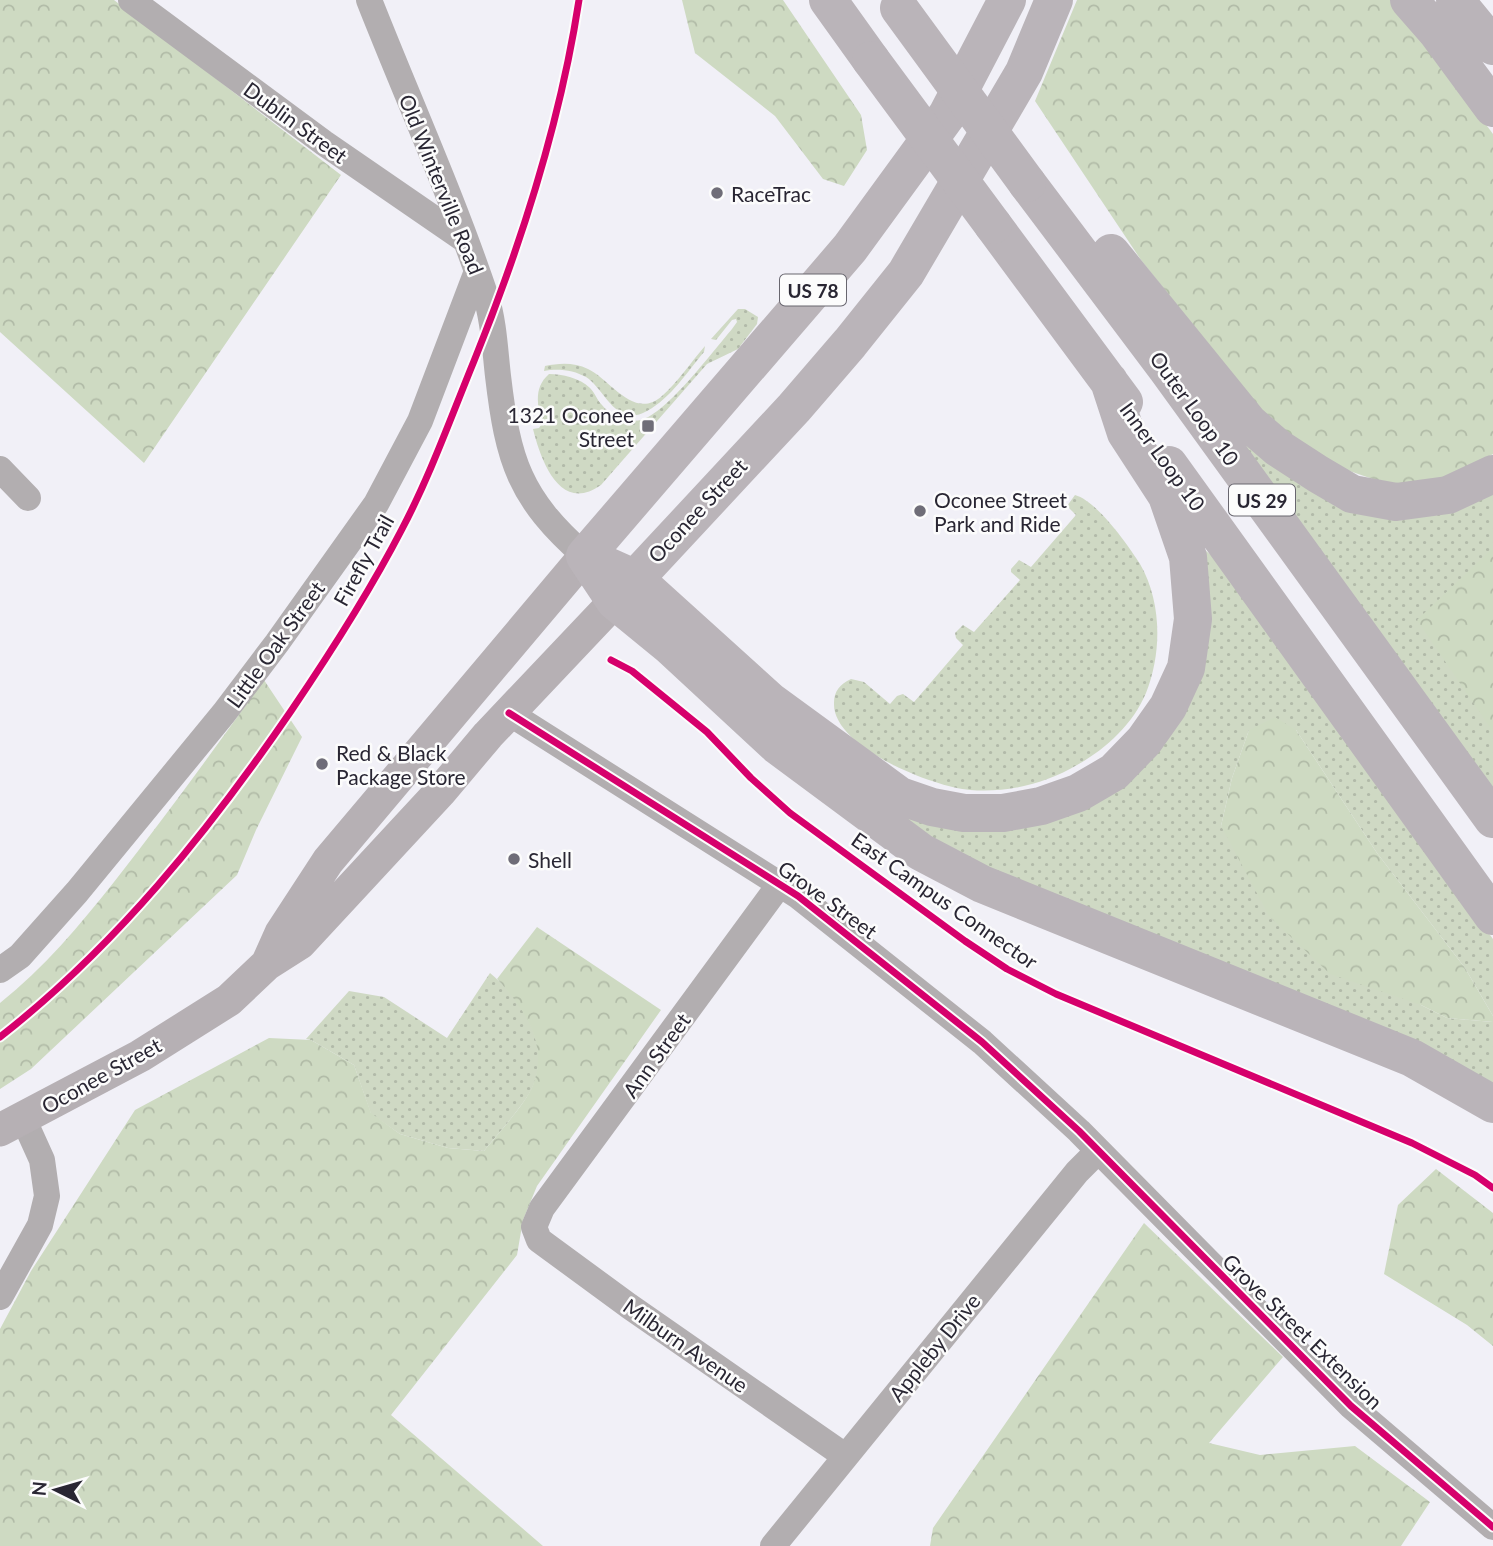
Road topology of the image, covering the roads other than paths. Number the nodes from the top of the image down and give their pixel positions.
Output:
1 (131, 0) edge
2 (369, 0) edge
3 (828, 0) edge
4 (1007, 0) edge
5 (1054, 0) edge
6 (1409, 0) edge
7 (1455, 0) edge
8 (896, 4) edge
9 (1493, 46) edge
10 (1493, 108) edge
11 (1027, 183) junction
12 (465, 240) junction
13 (477, 271) junction
14 (1109, 382) junction
15 (0, 469) edge
16 (1493, 474) edge
17 (28, 498) dead end
18 (665, 546) junction
19 (585, 556) junction
20 (624, 589) junction
21 (716, 651) junction
22 (509, 713) junction
23 (1493, 819) edge
24 (780, 884) junction
25 (1493, 916) edge
26 (7, 956) edge
27 (267, 964) junction
28 (1493, 1104) edge
29 (11, 1124) edge
30 (1098, 1151) junction
31 (534, 1227) joint
32 (0, 1297) edge
33 (845, 1456) junction
34 (1493, 1527) edge
35 (773, 1546) edge

1 - 12 street, Dublin Street
2 - 12 street, Old Winterville Road
3 - 14 highway, Inner Loop 10 / US 29, bridge
4 - 19 highway, Oconee Street / US 78
5 - 18 highway, Oconee Street
6 - 10 highway
7 - 9 highway
8 - 11 highway, Outer Loop 10 / US 29, bridge
11 - 16 highway
11 - 23 highway, Outer Loop 10 / US 29
12 - 13 street, Old Winterville Road
13 - 19 street, Old Winterville Road
13 - 26 street, Little Oak Street
14 - 21 highway
14 - 25 highway, Inner Loop 10 / US 29
15 - 17 street
18 - 20 highway, Oconee Street
18 - 21 highway
19 - 20 highway
19 - 27 main road, Oconee Street
20 - 21 highway
20 - 22 main road, Oconee Street
20 - 28 highway
22 - 24 street, Grove Street
22 - 27 main road, Oconee Street
24 - 30 street, Grove Street
24 - 31 street, Ann Street
27 - 29 main road, Oconee Street
29 - 32 street, Oconee Street
30 - 33 street, Appleby Drive
30 - 34 street, Grove Street Extension
31 - 33 street, Milburn Avenue
33 - 35 street, Appleby Drive

